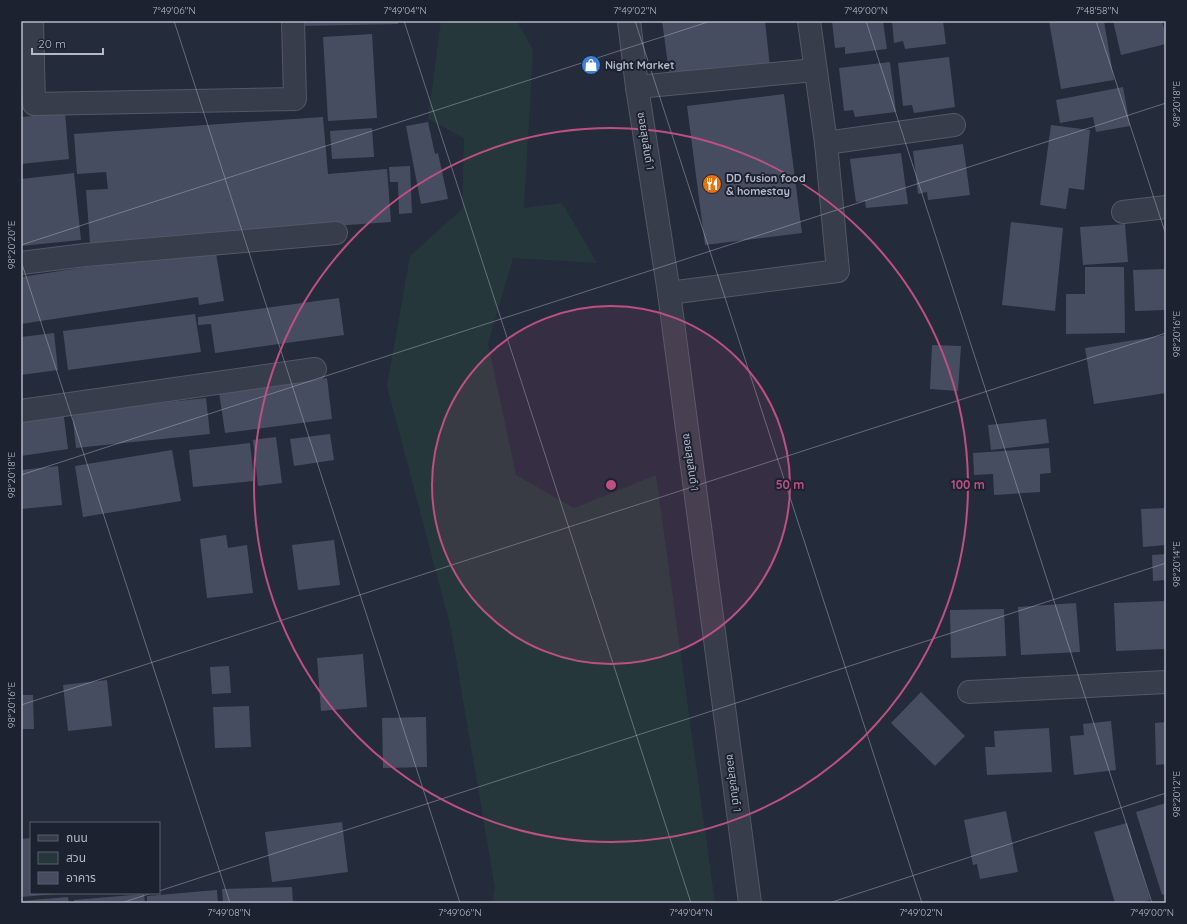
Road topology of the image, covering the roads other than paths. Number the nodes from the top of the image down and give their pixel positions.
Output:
1 (32, 21) edge
2 (293, 21) edge
3 (629, 21) edge
4 (809, 21) edge
5 (815, 70) junction
6 (637, 87) junction
7 (954, 125) dead end
8 (826, 143) junction
9 (1166, 207) edge
10 (1123, 212) dead end
11 (336, 233) dead end
12 (21, 263) edge
13 (669, 293) junction
14 (315, 370) dead end
15 (21, 411) edge
16 (1166, 682) edge
17 (969, 692) dead end
18 (750, 903) edge

1 - 2 street
3 - 6 street, ซอยสุขสันต์ 1
4 - 5 street
5 - 6 street
5 - 8 street
6 - 13 street, ซอยสุขสันต์ 1
7 - 8 street
8 - 13 street
9 - 10 street
11 - 12 street
13 - 18 street, ซอยสุขสันต์ 1
14 - 15 street
16 - 17 street

